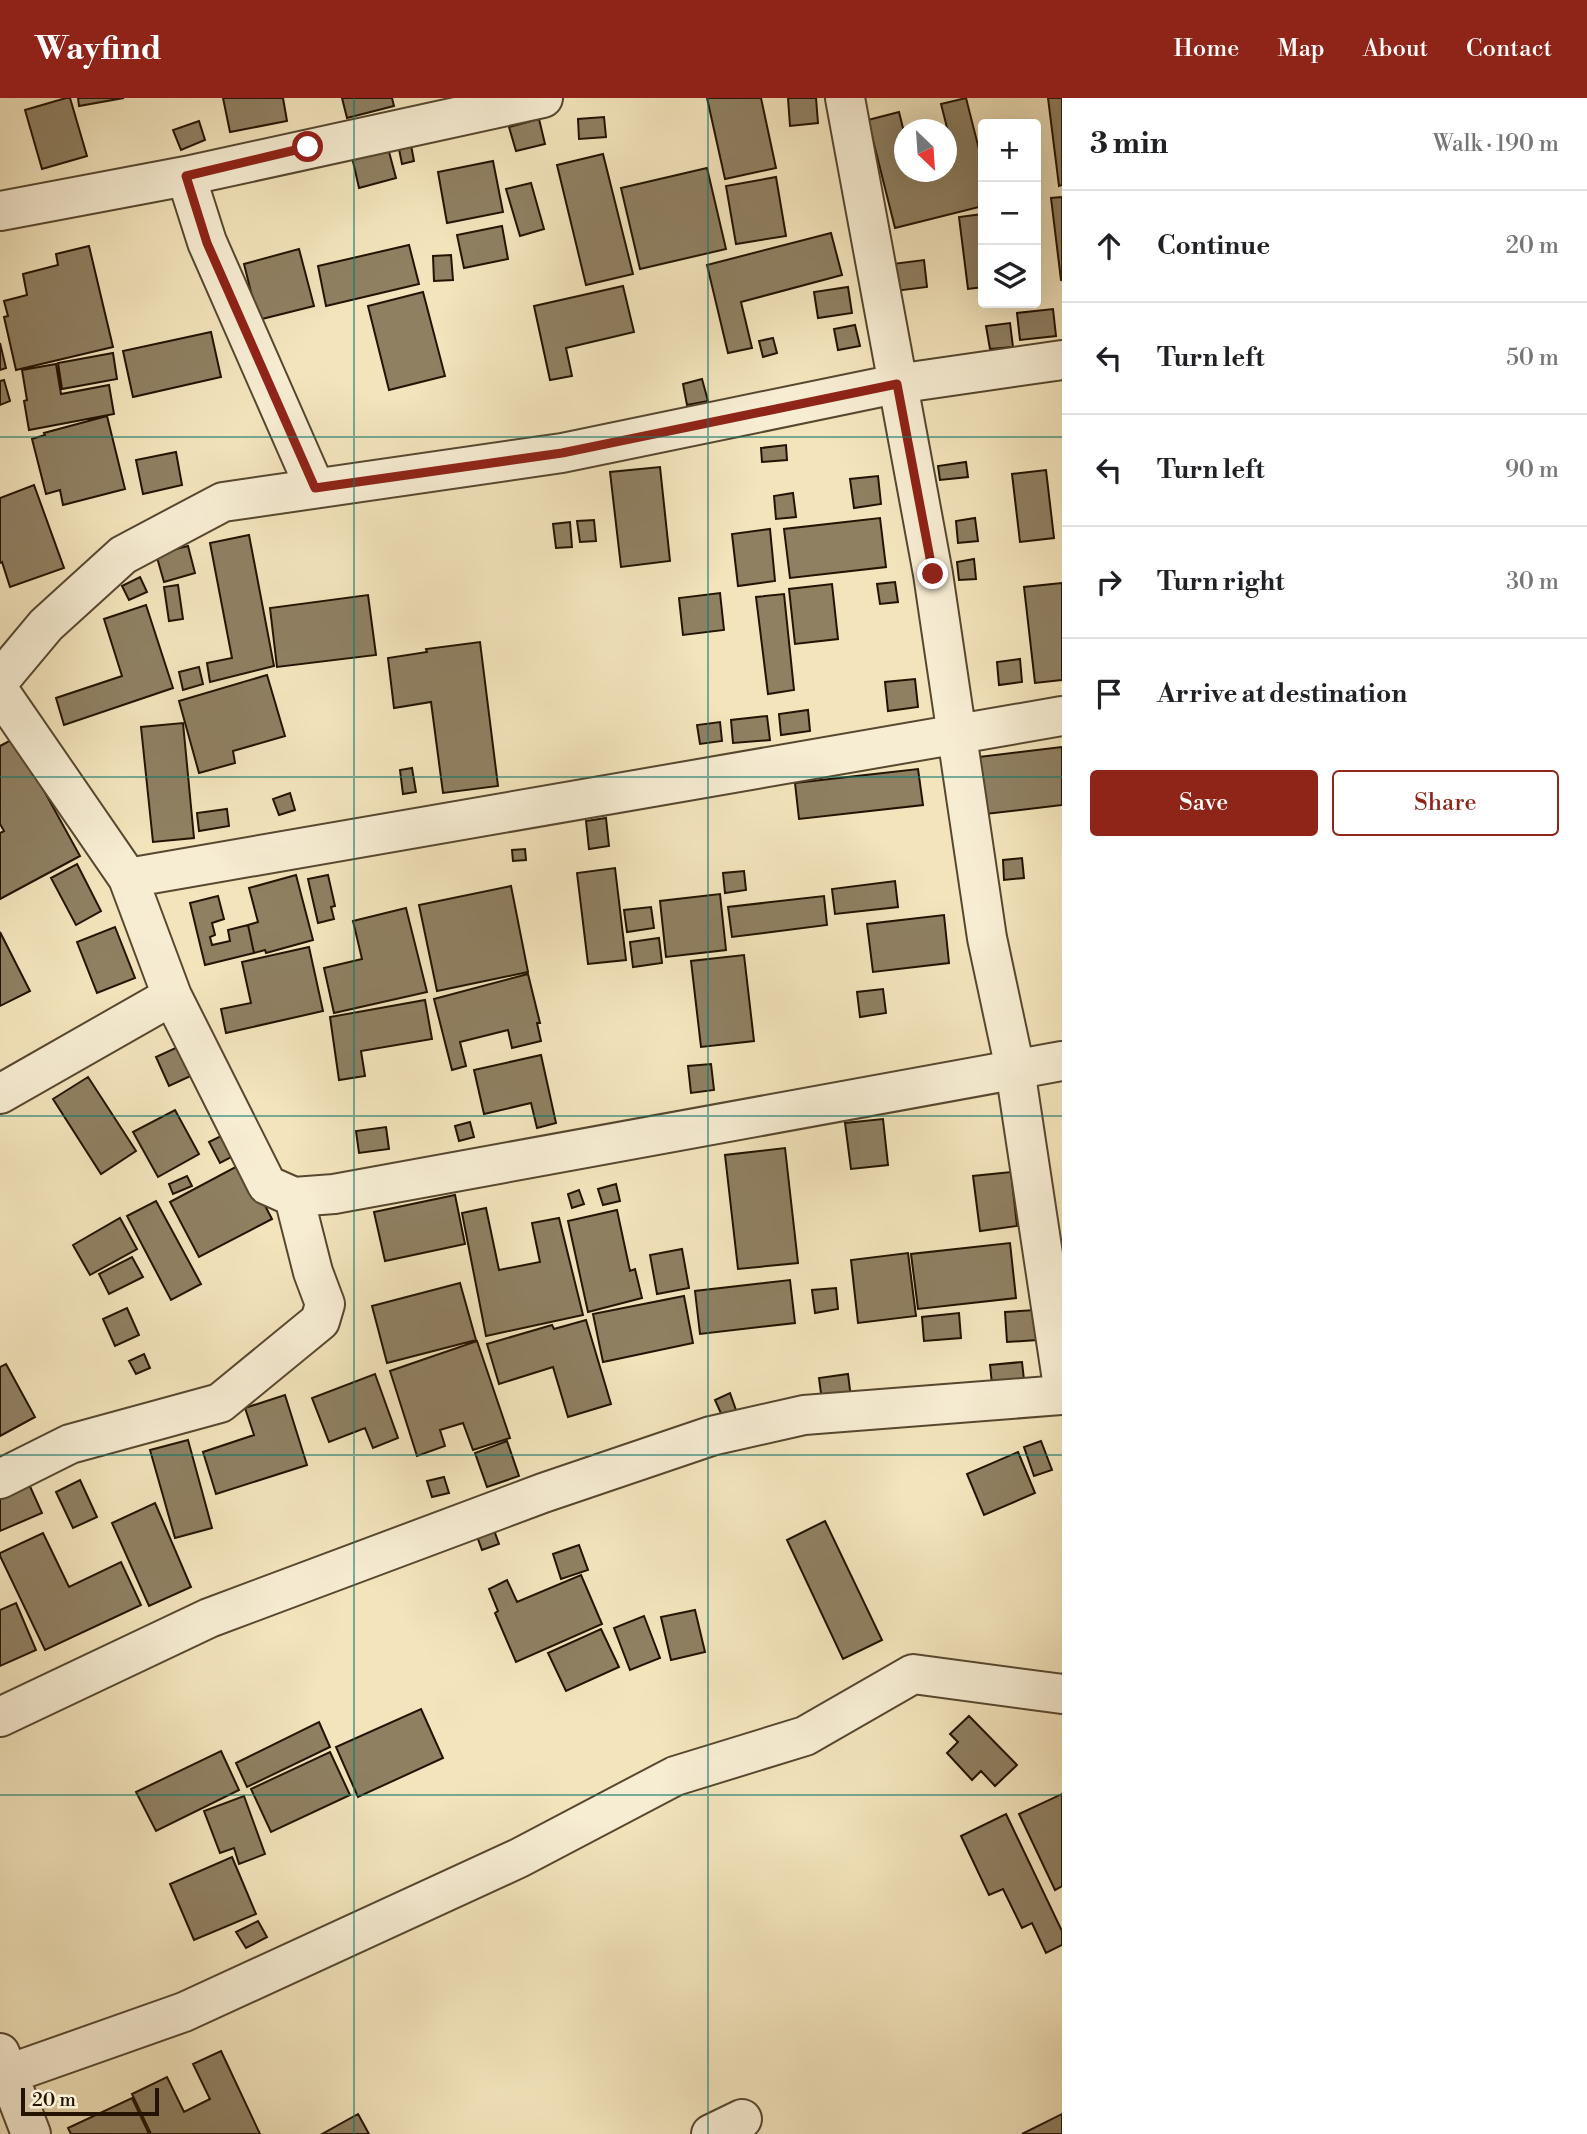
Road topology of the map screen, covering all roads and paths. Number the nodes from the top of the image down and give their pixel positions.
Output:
1 (543, 98) edge
2 (845, 98) edge
3 (186, 176) junction
4 (0, 211) edge
5 (1062, 360) edge
6 (897, 384) junction
7 (315, 488) junction
8 (0, 680) edge
9 (0, 692) edge
10 (1062, 716) edge
11 (957, 734) junction
12 (128, 878) junction
13 (173, 996) junction
14 (1062, 1061) edge
15 (1015, 1069) junction
16 (0, 1094) edge
17 (294, 1197) junction
18 (1062, 1380) edge
19 (1062, 1395) edge
20 (0, 1479) edge
21 (1062, 1694) edge
22 (0, 1717) edge
23 (3, 2068) edge
24 (32, 2134) edge

1 - 3 street
2 - 6 street
3 - 4 street
3 - 7 street
5 - 6 street
6 - 7 street
6 - 11 street
7 - 8 street
9 - 12 street
10 - 11 street
11 - 12 street
11 - 15 street
12 - 13 street
13 - 16 street
13 - 17 street
14 - 15 street
15 - 17 street
15 - 18 street
17 - 20 street
19 - 22 street
21 - 23 street
23 - 24 street

